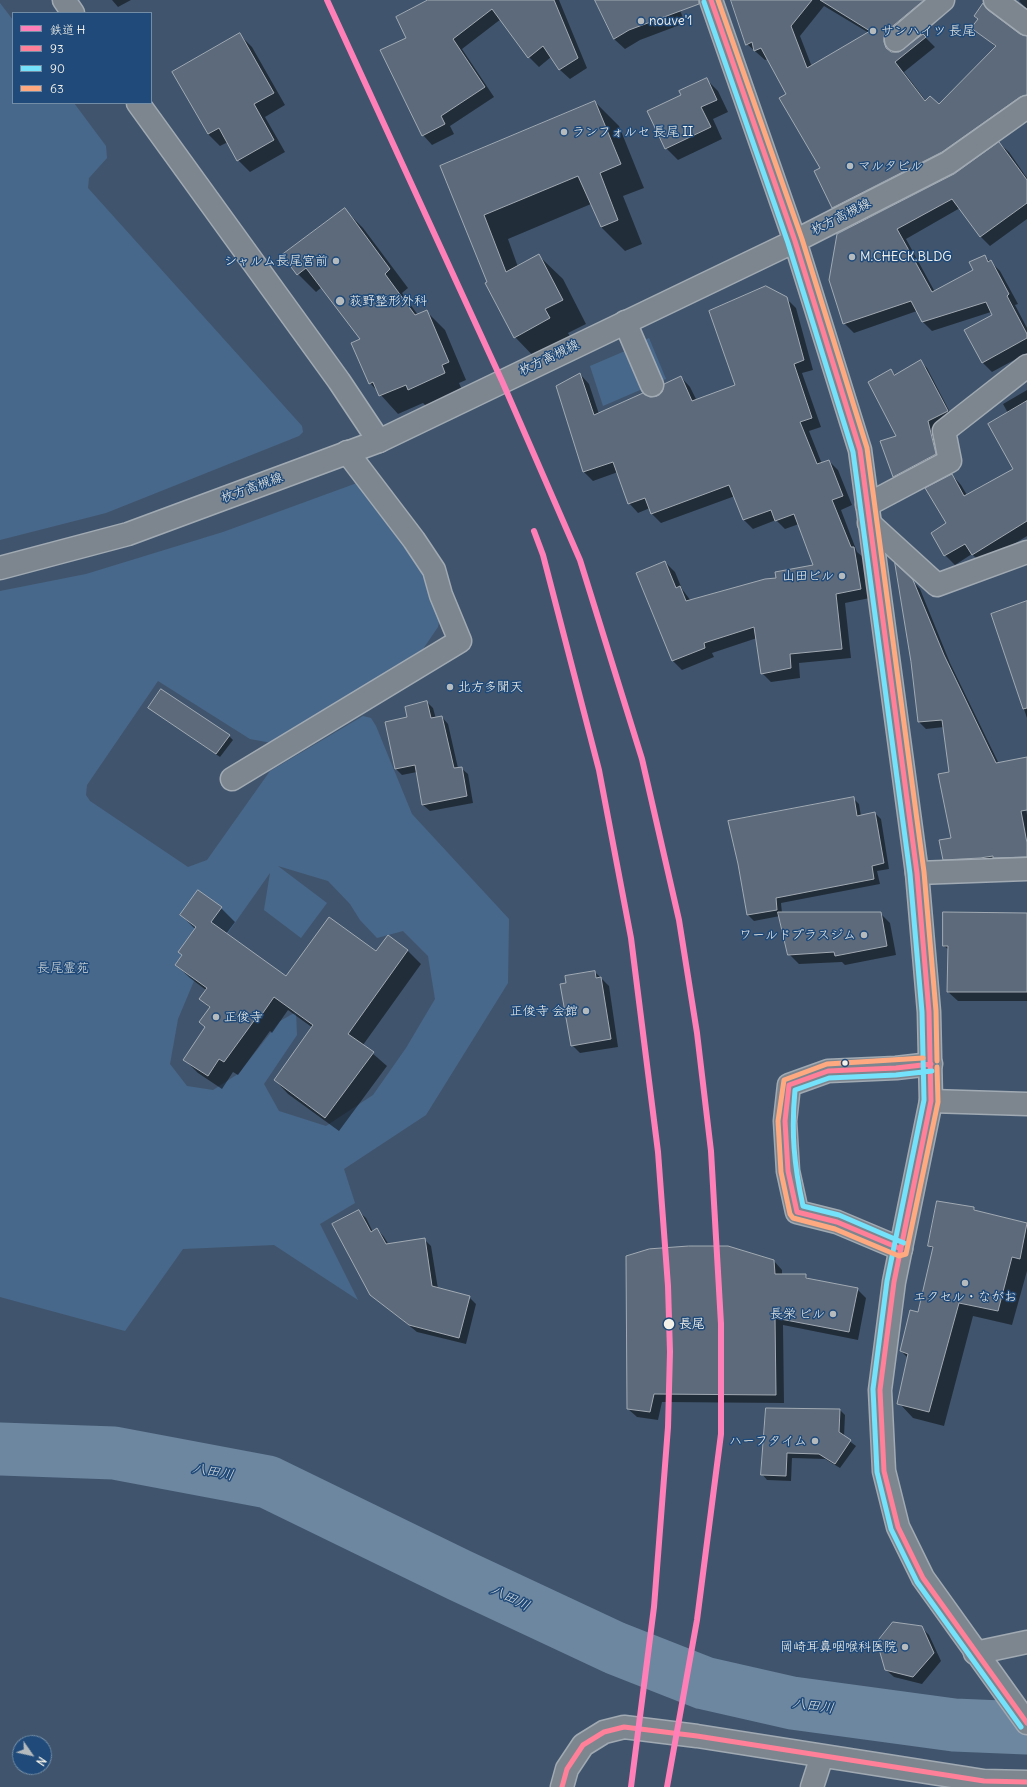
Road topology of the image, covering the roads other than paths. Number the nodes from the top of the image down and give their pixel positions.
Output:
1 (64, 0) edge
2 (711, 0) edge
3 (943, 0) edge
4 (995, 0) edge
5 (72, 12) edge
6 (1027, 24) edge
7 (896, 40) dead end
8 (139, 104) edge
9 (1027, 107) edge
10 (795, 241) junction
11 (625, 322) junction
12 (1027, 366) edge
13 (652, 385) dead end
14 (379, 441) junction
15 (347, 452) junction
16 (868, 514) junction
17 (1027, 552) edge
18 (0, 568) edge
19 (232, 778) dead end
20 (1027, 869) edge
21 (917, 873) junction
22 (931, 1064) junction
23 (931, 1101) junction
24 (1027, 1104) edge
25 (901, 1249) junction
26 (1027, 1642) edge
27 (975, 1653) junction
28 (1027, 1723) edge
29 (822, 1756) junction
30 (1027, 1782) edge
31 (562, 1787) edge
32 (812, 1787) edge

1 - 5 main road
2 - 10 main road
3 - 7 main road
4 - 6 main road
8 - 14 main road
9 - 10 main road, 枚方高槻線
10 - 11 main road, 枚方高槻線
10 - 16 main road
11 - 13 main road
11 - 14 main road, 枚方高槻線
12 - 16 main road
14 - 15 main road, 枚方高槻線
15 - 18 main road, 枚方高槻線
15 - 19 main road
16 - 17 main road
16 - 21 main road
20 - 21 main road
21 - 22 main road
22 - 23 main road
22 - 25 main road
23 - 24 main road
23 - 25 main road
25 - 27 main road
26 - 27 main road
27 - 28 main road
29 - 30 main road
29 - 31 main road
29 - 32 main road

